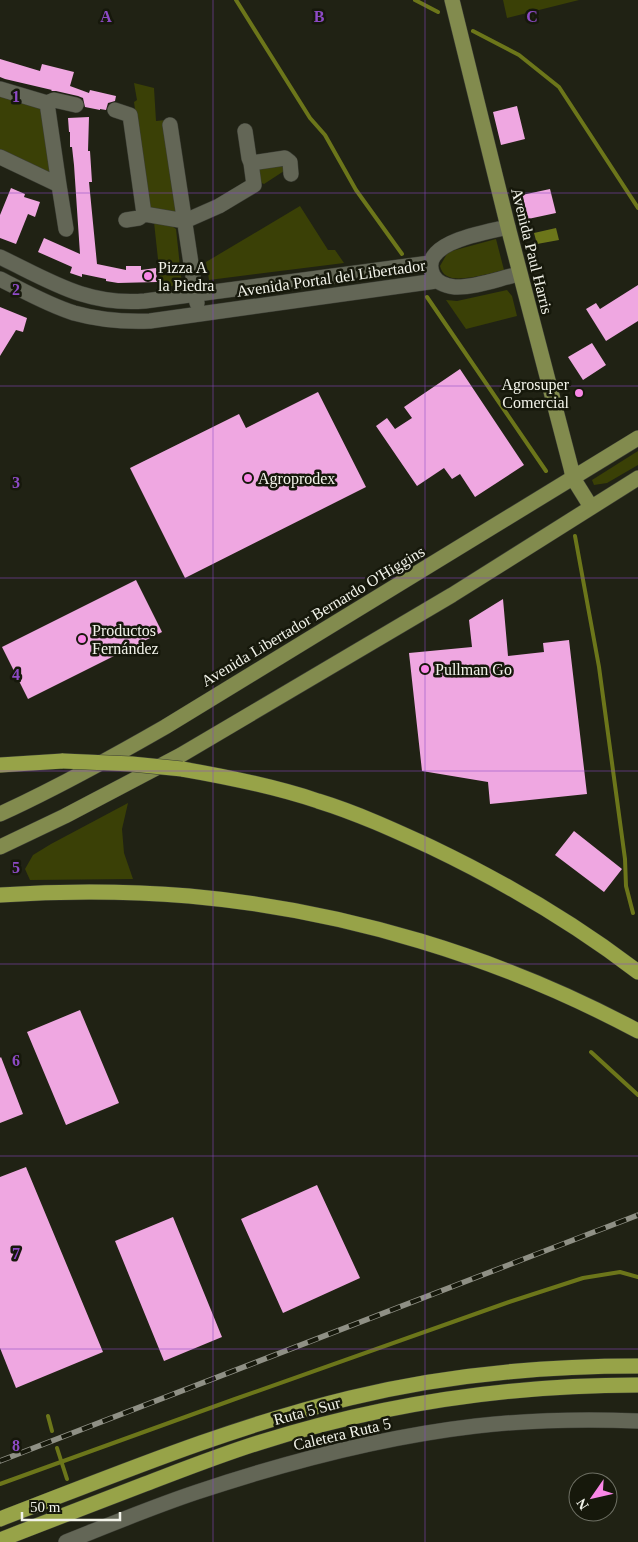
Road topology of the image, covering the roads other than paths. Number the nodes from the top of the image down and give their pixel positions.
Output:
1 (452, 0) edge
2 (0, 89) edge
3 (47, 103) junction
4 (76, 106) dead end
5 (115, 110) dead end
6 (170, 125) dead end
7 (245, 131) dead end
8 (2, 162) edge
9 (251, 163) junction
10 (291, 174) dead end
11 (59, 185) junction
12 (144, 214) junction
13 (126, 220) dead end
14 (184, 221) junction
15 (508, 227) junction
16 (66, 229) dead end
17 (0, 257) edge
18 (430, 263) junction
19 (520, 274) junction
20 (0, 279) edge
21 (436, 281) junction
22 (196, 294) junction
23 (198, 314) junction
24 (638, 438) edge
25 (573, 478) junction
26 (638, 478) edge
27 (591, 506) junction
28 (0, 765) edge
29 (0, 814) edge
30 (0, 847) edge
31 (0, 895) edge
32 (638, 972) edge
33 (638, 1031) edge
34 (638, 1366) edge
35 (638, 1385) edge
36 (638, 1421) edge
37 (0, 1519) edge
38 (0, 1540) edge
39 (66, 1542) edge

1 - 15 main road, Avenida Paul Harris
2 - 3 street
3 - 4 street
3 - 11 street
5 - 12 street
6 - 14 street
7 - 9 street
8 - 11 street
9 - 10 street
9 - 14 street
11 - 16 street
12 - 13 street
12 - 14 street
14 - 22 street
15 - 18 street, Avenida Portal del Libertador
15 - 19 main road, Avenida Paul Harris
17 - 22 street, Avenida Portal del Libertador
18 - 21 street, Avenida Portal del Libertador
18 - 22 street, Avenida Portal del Libertador
19 - 21 street, Avenida Portal del Libertador
19 - 25 main road, Avenida Paul Harris
20 - 23 street, Avenida Portal del Libertador
21 - 23 street, Avenida Portal del Libertador
22 - 23 street
24 - 25 main road, Avenida Libertador Bernardo O'Higgins
25 - 27 main road, Avenida Paul Harris
25 - 29 main road, Avenida Libertador Bernardo O'Higgins
26 - 27 main road
27 - 30 main road
28 - 32 highway, bridge
31 - 33 highway
34 - 37 highway, Ruta 5 Sur
35 - 38 highway, Ruta 5 Sur
36 - 39 street, Caletera Ruta 5

